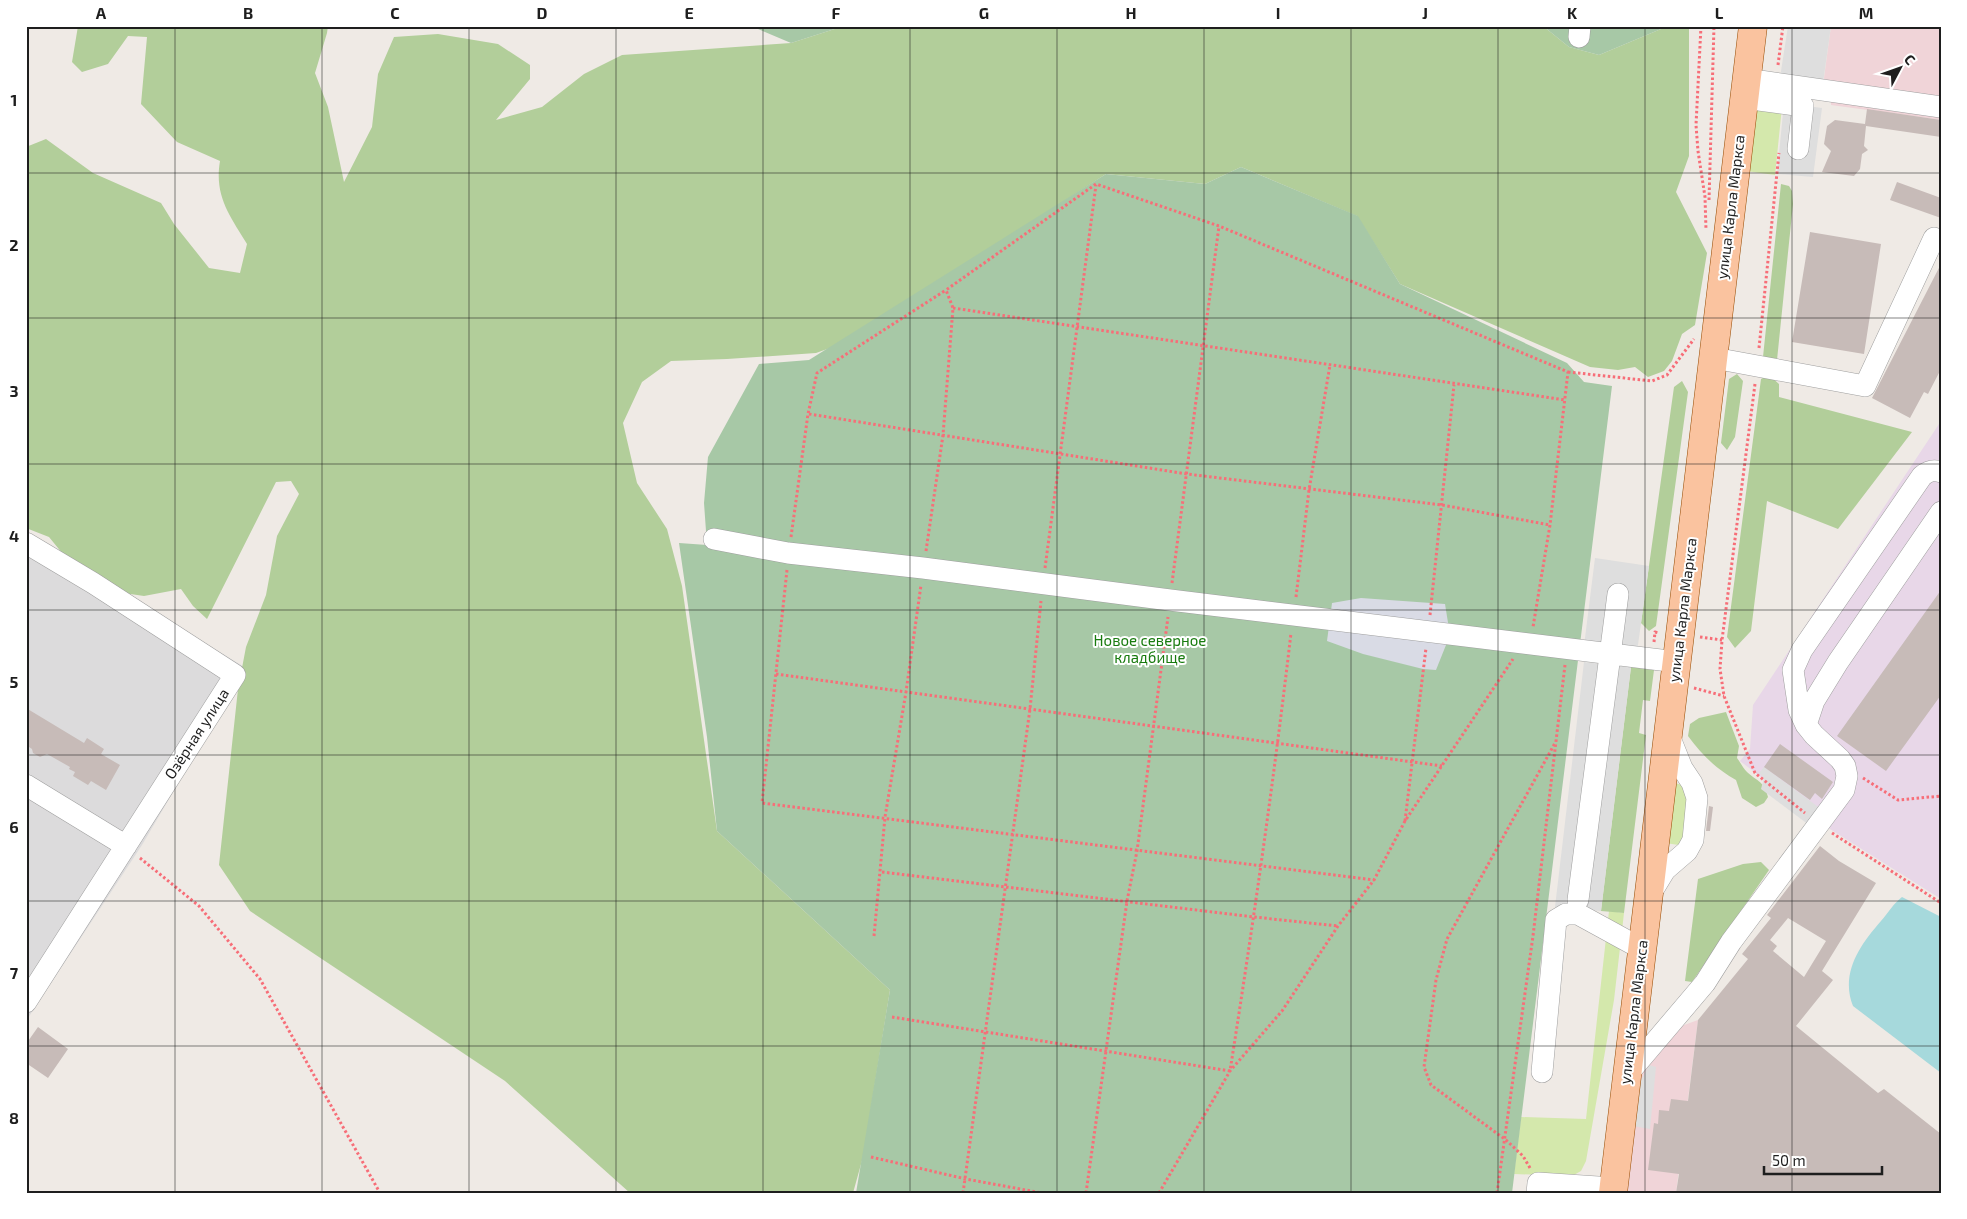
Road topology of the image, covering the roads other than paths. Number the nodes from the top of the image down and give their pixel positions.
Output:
1 (1753, 26) edge
2 (1745, 88) junction
3 (1941, 107) edge
4 (1789, 148) road end
5 (1934, 238) dead end
6 (1714, 358) junction
7 (1941, 472) edge
8 (1941, 512) edge
9 (714, 539) dead end
10 (26, 543) edge
11 (1618, 594) dead end
12 (1609, 654) junction
13 (1676, 672) junction
14 (1806, 725) junction
15 (1668, 733) junction
16 (26, 785) edge
17 (126, 846) junction
18 (1648, 898) junction
19 (1578, 900) dead end
20 (1642, 949) junction
21 (26, 1002) edge
22 (1542, 1072) dead end
23 (1627, 1075) junction
24 (1538, 1188) edge
25 (1613, 1191) edge

1 - 2 main road, улица Карла Маркса
2 - 3 street
2 - 4 street
2 - 6 main road, улица Карла Маркса
5 - 6 street
6 - 13 main road, улица Карла Маркса
7 - 14 street
8 - 14 street
9 - 12 street
10 - 17 street, Озёрная улица
11 - 12 street
12 - 13 street
12 - 19 street
13 - 15 main road, улица Карла Маркса
14 - 23 street
15 - 18 main road, улица Карла Маркса
15 - 18 street
16 - 17 street
17 - 21 street, Озёрная улица
18 - 20 main road, улица Карла Маркса
20 - 22 street
20 - 23 main road, улица Карла Маркса
23 - 25 main road, улица Карла Маркса
24 - 25 street

